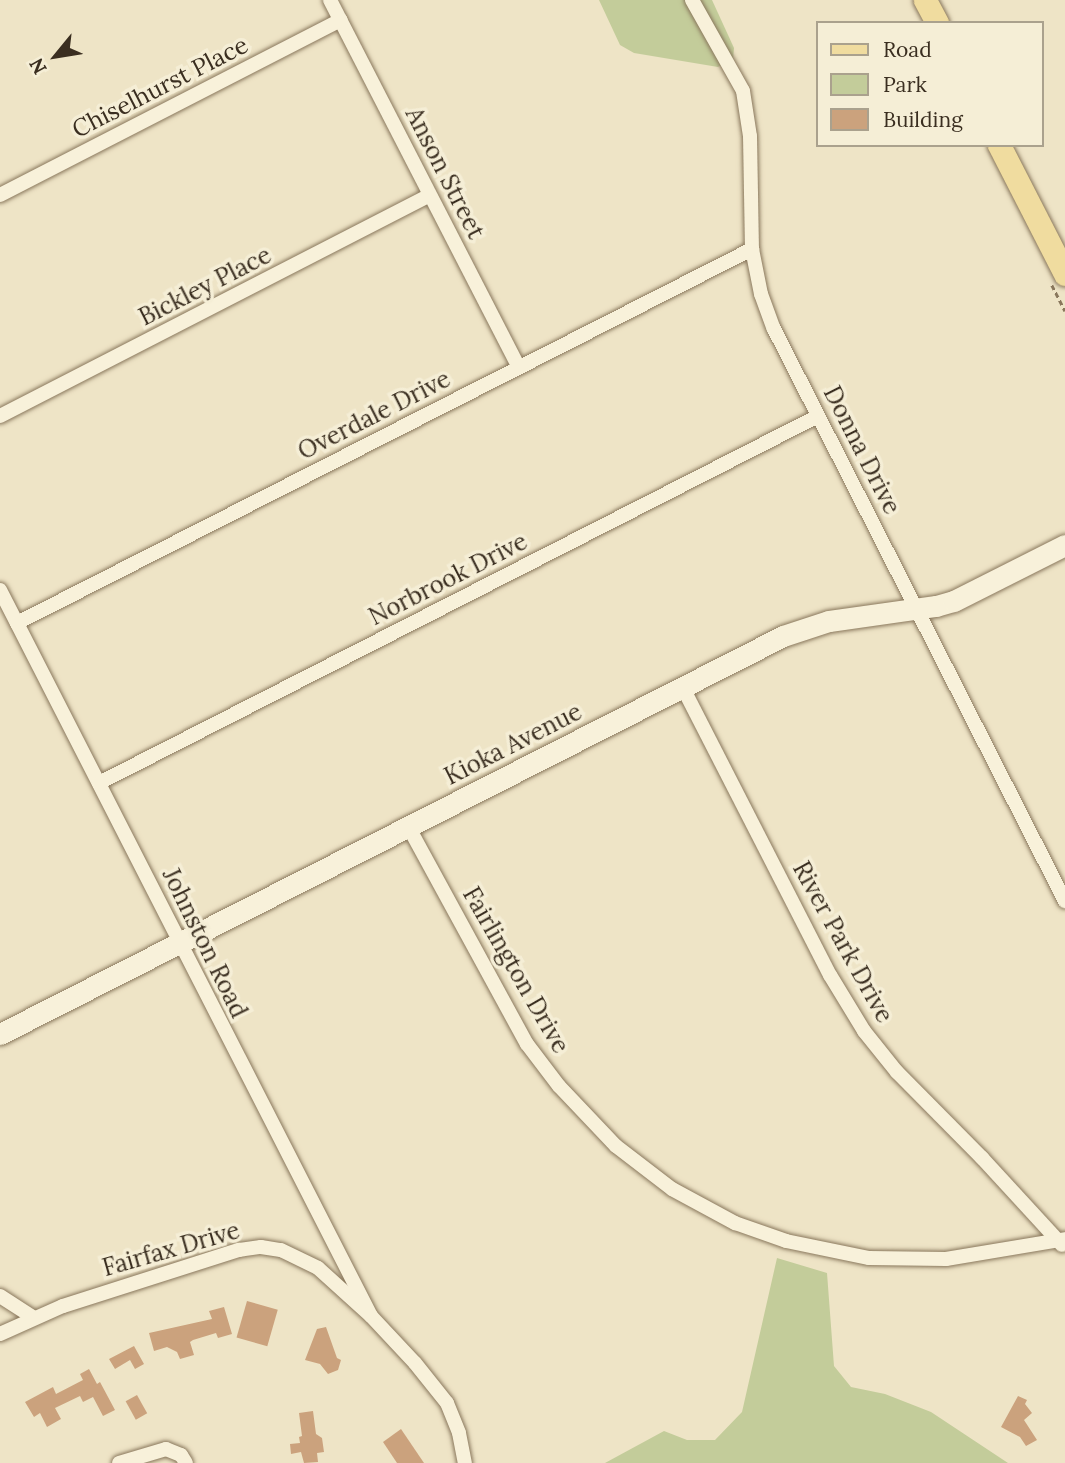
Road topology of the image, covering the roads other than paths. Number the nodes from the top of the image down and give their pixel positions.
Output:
1 (330, 0) edge
2 (692, 0) edge
3 (925, 0) edge
4 (341, 20) junction
5 (936, 21) edge
6 (1000, 147) edge
7 (0, 195) edge
8 (430, 195) junction
9 (751, 249) junction
10 (1065, 274) edge
11 (519, 367) junction
12 (0, 416) edge
13 (818, 416) junction
14 (1065, 545) edge
15 (0, 590) edge
16 (918, 611) junction
17 (17, 622) junction
18 (683, 688) junction
19 (99, 783) junction
20 (408, 826) junction
21 (1065, 901) edge
22 (181, 943) junction
23 (0, 1034) edge
24 (1063, 1243) edge
25 (0, 1296) edge
26 (371, 1316) junction
27 (34, 1318) junction
28 (0, 1334) edge
29 (119, 1463) edge
30 (186, 1463) edge
31 (465, 1463) edge

1 - 4 street, Anson Street
2 - 9 street, Donna Drive
3 - 5 main road
4 - 7 street, Chiselhurst Place
4 - 8 street, Anson Street
6 - 10 main road
8 - 11 street, Anson Street
8 - 12 street, Bickley Place
9 - 11 street, Overdale Drive
9 - 13 street, Donna Drive
11 - 17 street, Overdale Drive
13 - 16 street, Donna Drive
13 - 19 street, Norbrook Drive
14 - 16 street, Kioka Avenue
15 - 17 street, Johnston Road
16 - 18 street, Kioka Avenue
16 - 21 street, Donna Drive
17 - 19 street, Johnston Road
18 - 20 street, Kioka Avenue
18 - 24 street, River Park Drive
19 - 22 street, Johnston Road
20 - 22 street, Kioka Avenue
20 - 24 street, Fairlington Drive
22 - 23 street, Kioka Avenue
22 - 26 street, Johnston Road
25 - 27 street
26 - 27 street, Fairfax Drive
26 - 31 street, Fairfax Drive
27 - 28 street, Fairfax Drive
29 - 30 street

